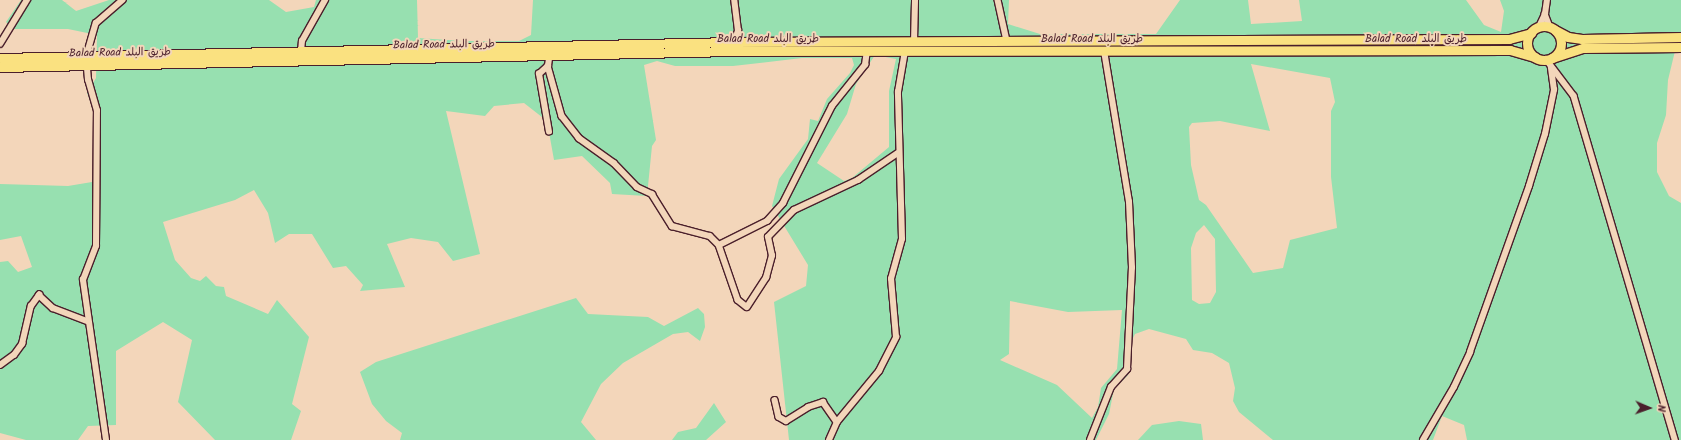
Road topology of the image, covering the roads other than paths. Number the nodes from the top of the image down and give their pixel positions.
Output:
1 (27, 0) edge
2 (122, 0) edge
3 (325, 0) edge
4 (734, 0) edge
5 (915, 0) edge
6 (1547, 0) edge
7 (997, 1) edge
8 (1545, 14) junction
9 (1552, 29) junction
10 (1535, 30) junction
11 (1681, 37) edge
12 (1007, 41) junction
13 (734, 42) junction
14 (914, 42) junction
15 (0, 44) edge
16 (1681, 47) edge
17 (550, 50) junction
18 (867, 51) junction
19 (905, 51) junction
20 (1104, 51) junction
21 (301, 52) junction
22 (1535, 57) junction
23 (0, 58) edge
24 (1549, 59) junction
25 (87, 62) junction
26 (548, 66) junction
27 (0, 67) edge
28 (1551, 68) junction
29 (549, 132) dead end
30 (898, 153) junction
31 (719, 245) junction
32 (87, 321) junction
33 (0, 365) edge
34 (775, 400) dead end
35 (837, 422) junction
36 (106, 440) edge
37 (829, 440) edge
38 (1090, 440) edge
39 (1422, 440) edge
40 (1675, 440) edge

1 - 15 street
2 - 25 street
3 - 21 street
4 - 13 street
5 - 14 street
6 - 8 street
7 - 12 street
8 - 9 street
8 - 10 street
9 - 10 highway
9 - 11 highway
9 - 24 highway
10 - 12 highway, Balad Road طريق البلد
10 - 22 highway
12 - 14 highway, Balad Road طريق البلد
13 - 14 highway, Balad Road طريق البلد
13 - 17 highway, Balad Road طريق البلد
16 - 24 highway
17 - 18 highway, Balad Road طريق البلد
17 - 21 highway, Balad Road طريق البلد
17 - 25 highway, Balad Road طريق البلد
17 - 26 street
18 - 19 highway, Balad Road طريق البلد
18 - 31 street
19 - 20 highway, Balad Road طريق البلد
19 - 30 street
20 - 22 highway, Balad Road طريق البلد
20 - 38 street
21 - 25 highway, Balad Road طريق البلد
22 - 24 highway
23 - 25 highway, Balad Road طريق البلد
24 - 28 street
25 - 27 highway, Balad Road طريق البلد
25 - 32 street
26 - 29 street
26 - 31 street
28 - 39 street
28 - 40 street
30 - 31 street
30 - 35 street
32 - 33 street
32 - 36 street
34 - 35 street
35 - 37 street

